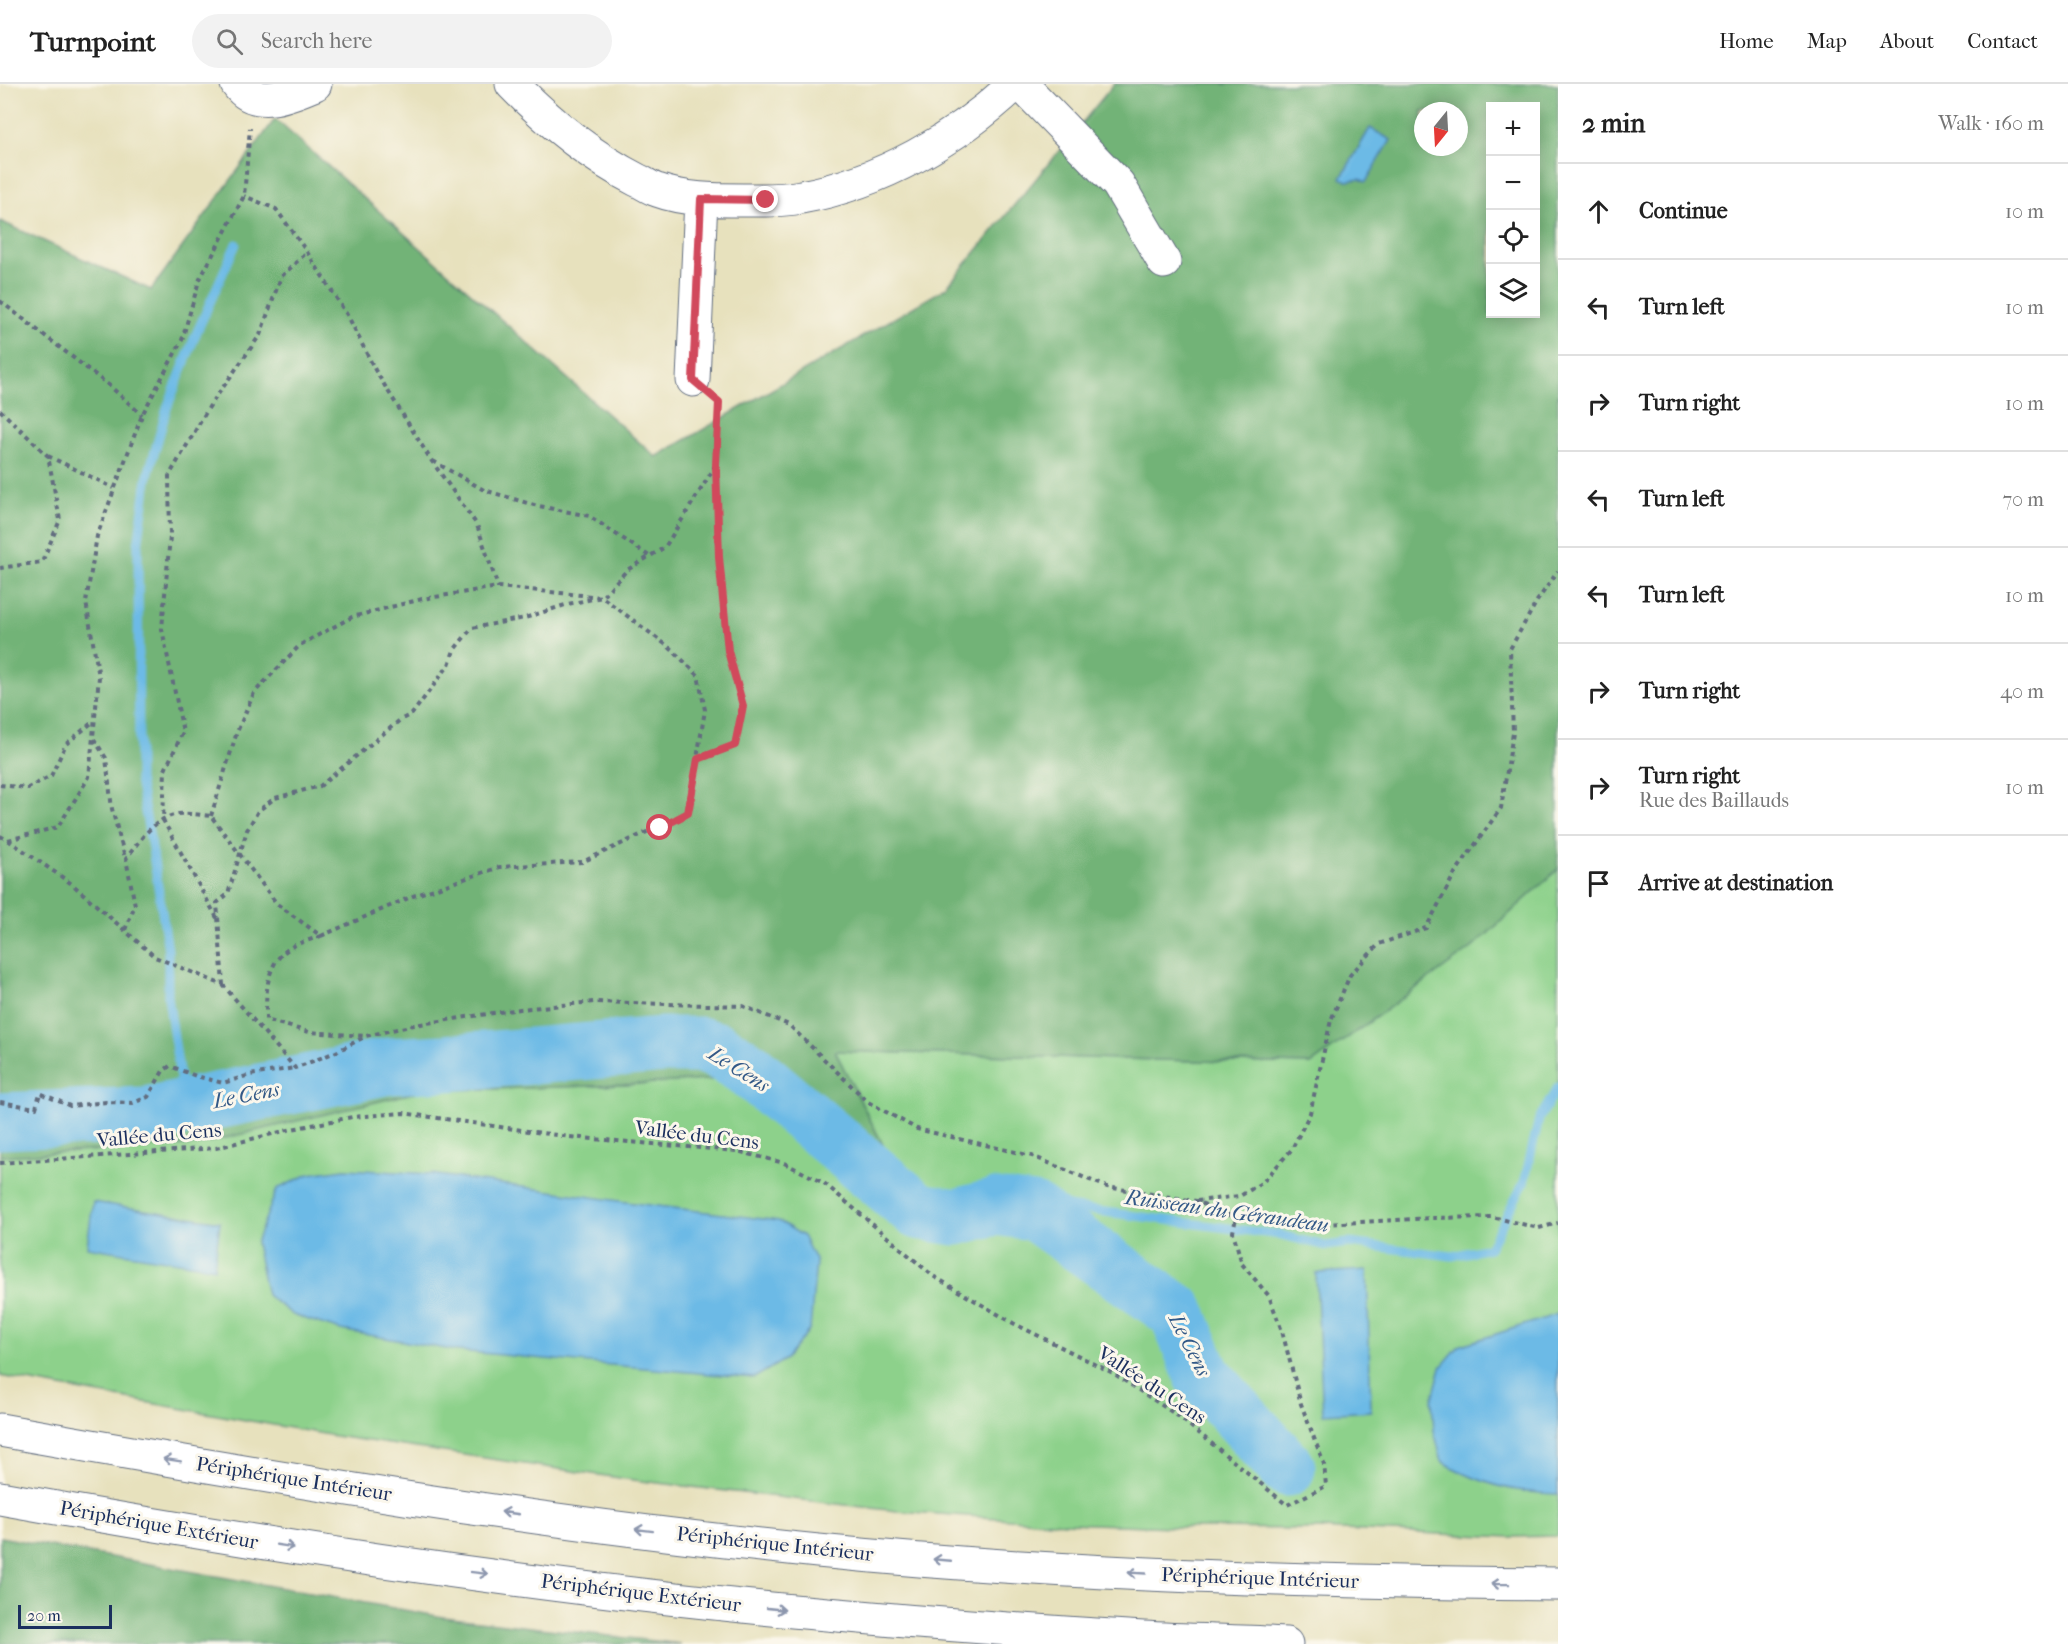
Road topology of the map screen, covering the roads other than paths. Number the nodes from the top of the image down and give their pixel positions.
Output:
1 (315, 84) edge
2 (512, 84) edge
3 (1015, 84) edge
4 (1021, 84) edge
5 (244, 89) edge
6 (701, 199) junction
7 (1164, 262) dead end
8 (693, 380) road end
9 (0, 1430) edge
10 (0, 1498) edge
11 (1558, 1584) edge
12 (1286, 1644) edge

1 - 5 main road
2 - 6 main road
3 - 6 main road
4 - 7 main road
6 - 8 main road
11 -> 9 main road, Périphérique Intérieur
10 -> 12 main road, Périphérique Extérieur

